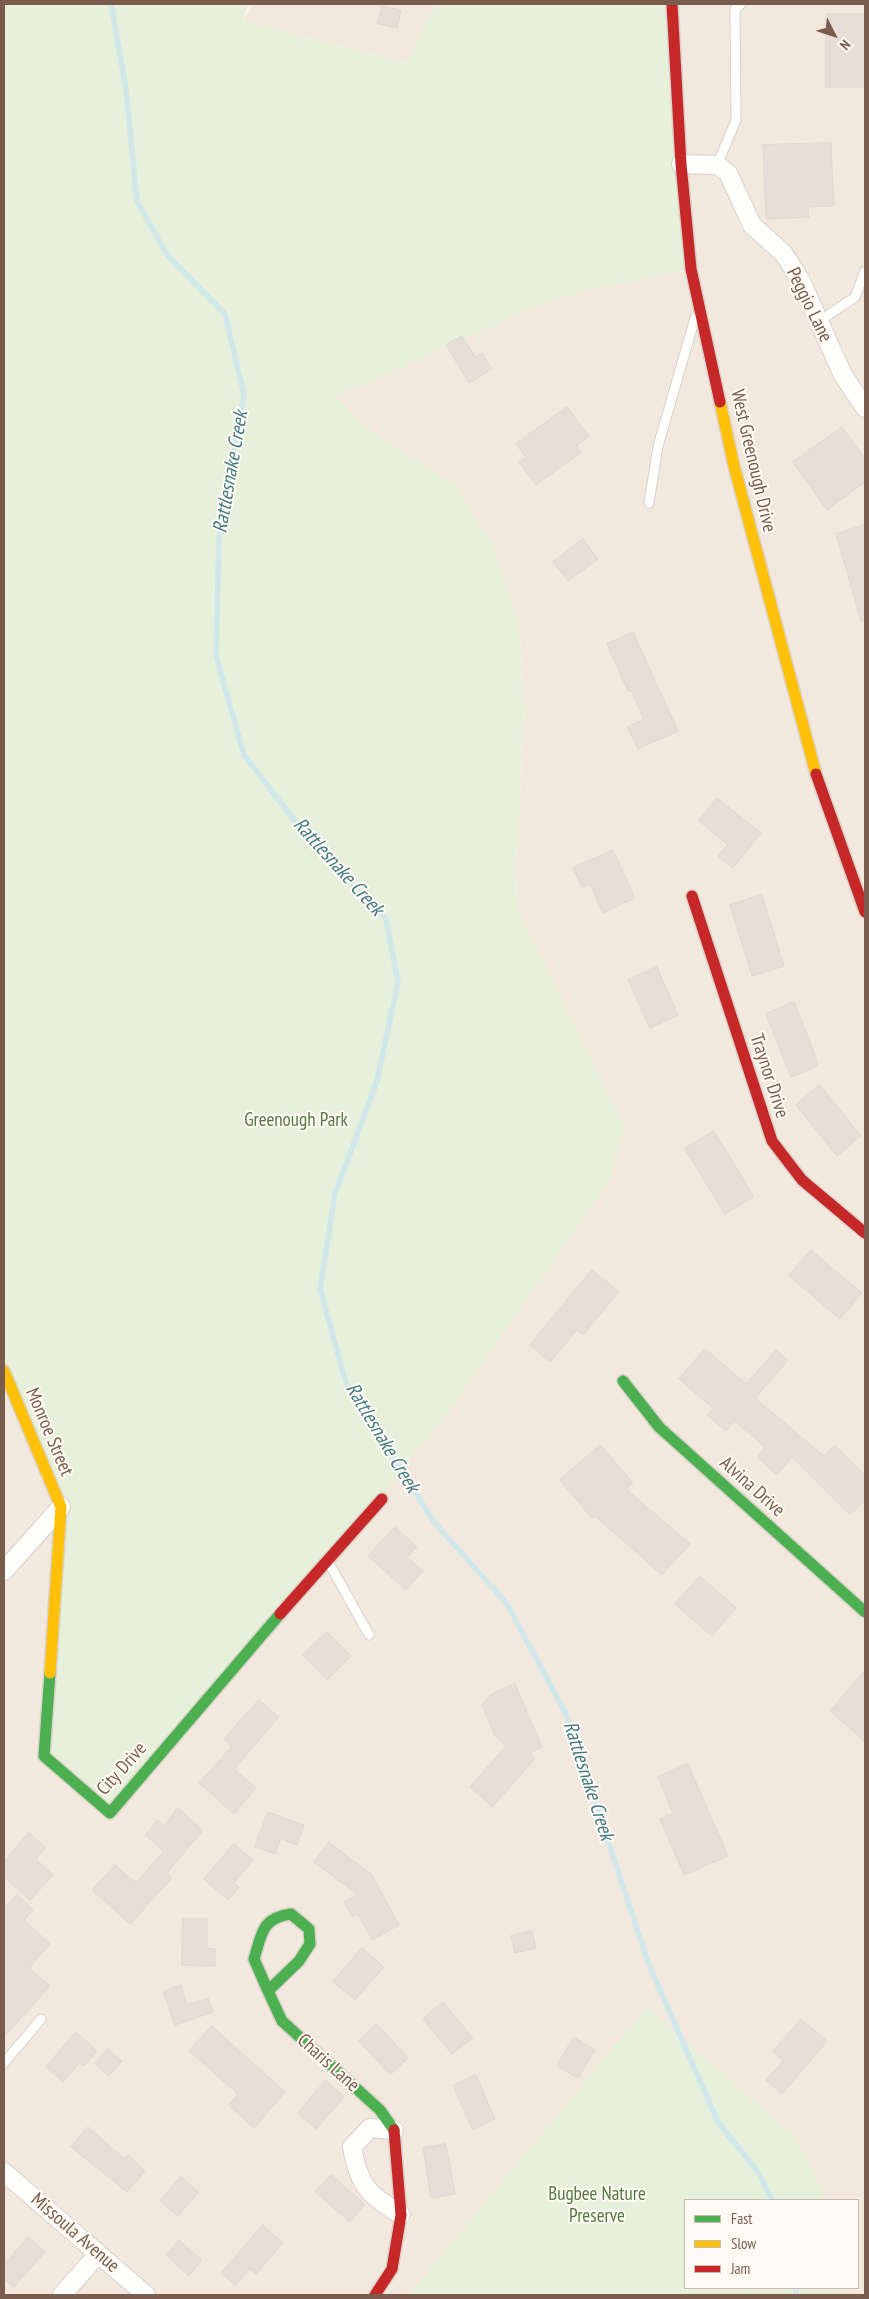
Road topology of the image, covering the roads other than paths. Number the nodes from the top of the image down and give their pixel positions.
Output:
1 (672, 4) edge
2 (741, 4) edge
3 (681, 164) junction
4 (717, 165) junction
5 (865, 271) edge
6 (699, 304) junction
7 (818, 322) junction
8 (865, 408) edge
9 (648, 503) dead end
10 (692, 896) dead end
11 (865, 912) edge
12 (865, 1234) edge
13 (4, 1370) edge
14 (623, 1381) dead end
15 (382, 1499) dead end
16 (61, 1506) junction
17 (327, 1560) junction
18 (4, 1571) edge
19 (865, 1612) edge
20 (369, 1635) dead end
21 (268, 1991) junction
22 (41, 2018) dead end
23 (4, 2063) edge
24 (394, 2130) junction
25 (4, 2172) edge
26 (401, 2215) junction
27 (98, 2254) junction
28 (62, 2295) edge
29 (146, 2295) edge
30 (375, 2295) edge

1 - 3 street, West Greenough Drive
2 - 4 lane
3 - 4 street
3 - 6 street, West Greenough Drive
4 - 7 street, Peggio Lane
5 - 7 lane
6 - 9 lane
6 - 11 street, West Greenough Drive
7 - 8 street, Peggio Lane
10 - 12 street, Traynor Drive
13 - 16 street, Monroe Street
14 - 19 street, Alvina Drive
15 - 17 street, City Drive
16 - 17 street, City Drive
16 - 18 street
17 - 20 lane
21 - 21 street, Charis Lane
21 - 24 street, Charis Lane
22 - 23 lane
24 - 26 street
24 - 26 street
25 - 27 street, Missoula Avenue
26 - 30 street
27 - 28 street
27 - 29 street, Missoula Avenue

